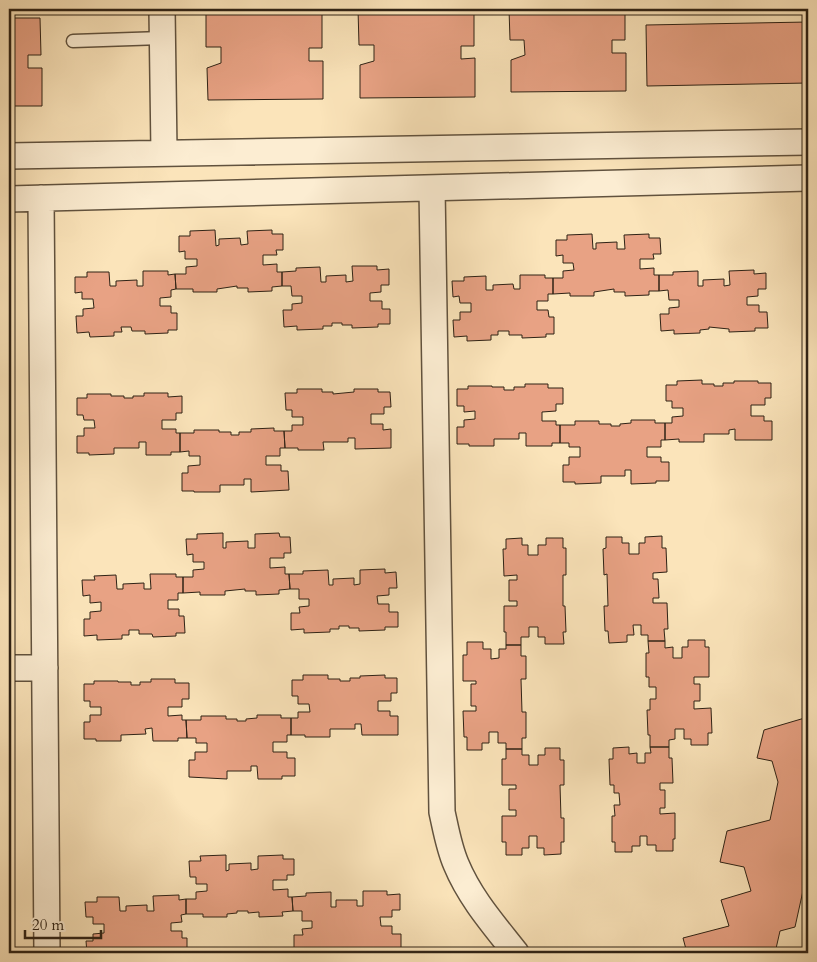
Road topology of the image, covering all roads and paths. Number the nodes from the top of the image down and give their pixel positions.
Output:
1 (162, 9) edge
2 (162, 38) junction
3 (73, 41) dead end
4 (808, 142) edge
5 (164, 152) junction
6 (9, 156) edge
7 (808, 178) edge
8 (432, 188) junction
9 (41, 198) junction
10 (9, 199) edge
11 (9, 668) edge
12 (45, 668) junction
13 (47, 953) edge
14 (516, 953) edge

1 - 2 street
2 - 3 lane
2 - 5 street
4 - 5 street
5 - 6 street
7 - 8 street
8 - 9 street
8 - 14 street
9 - 10 street
9 - 12 street
11 - 12 street
12 - 13 street

